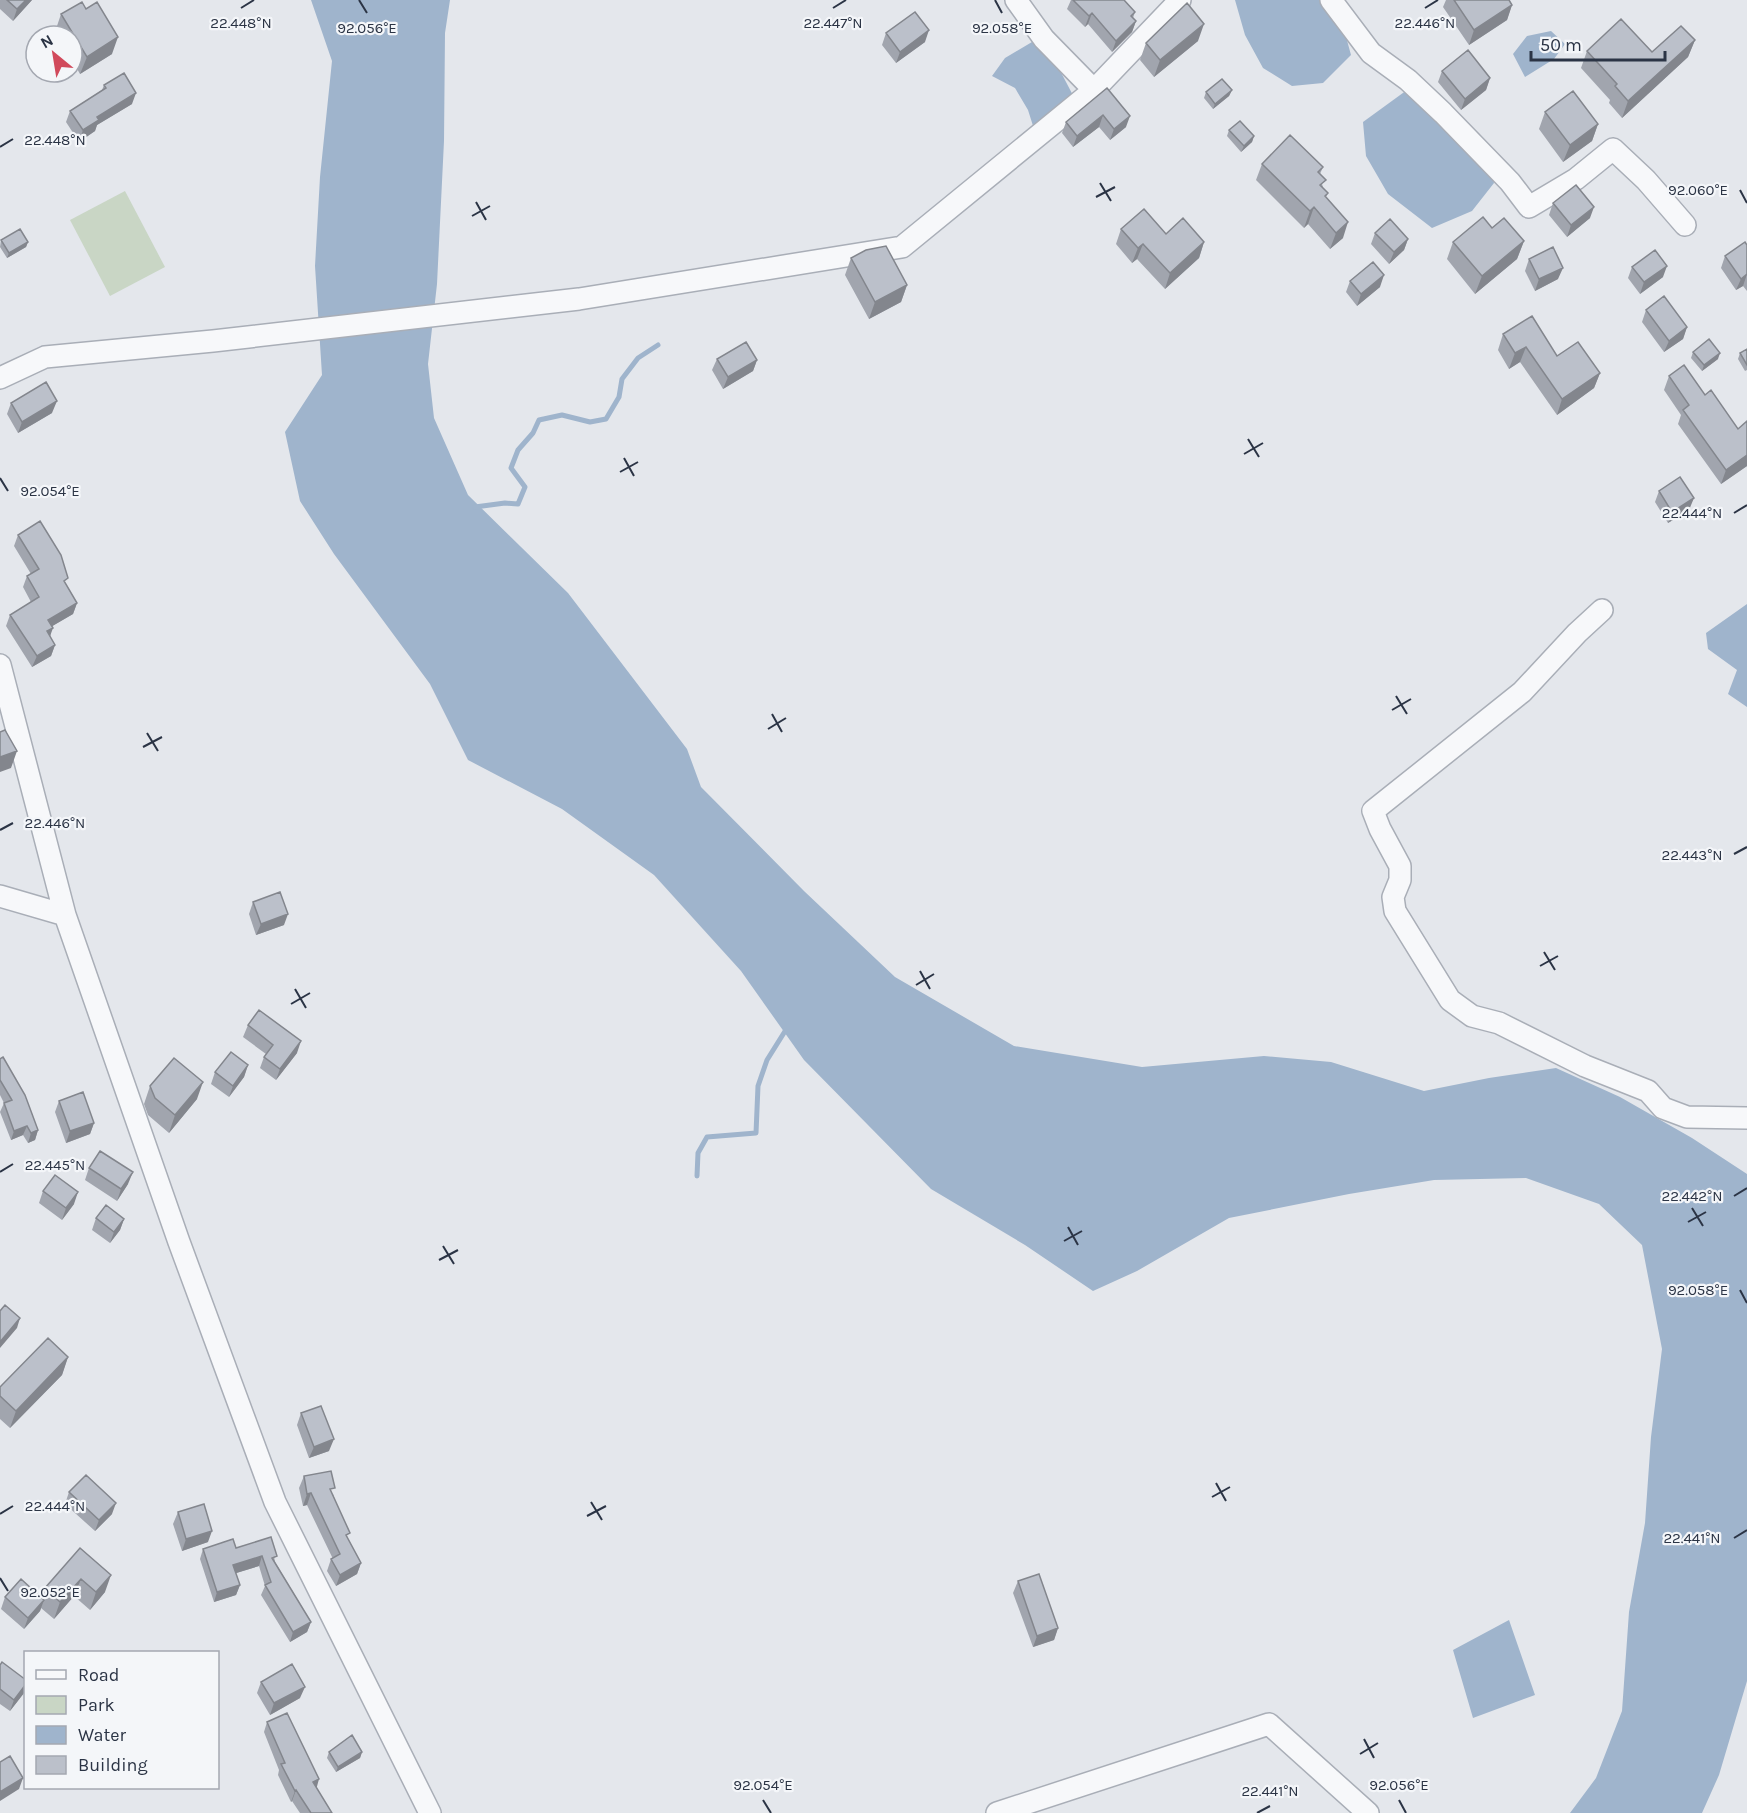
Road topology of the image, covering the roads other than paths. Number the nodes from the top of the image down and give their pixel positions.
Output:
1 (1016, 0) edge
2 (1180, 0) edge
3 (1331, 0) edge
4 (1094, 90) junction
5 (1685, 225) dead end
6 (0, 378) edge
7 (1602, 610) dead end
8 (0, 665) edge
9 (0, 896) edge
10 (65, 915) junction
11 (1747, 1118) edge
12 (430, 1813) edge
13 (997, 1813) edge
14 (1368, 1813) edge

1 - 4 street
2 - 4 street
3 - 5 street
4 - 6 street
7 - 11 street
8 - 10 street
9 - 10 street
10 - 12 street
13 - 14 street

